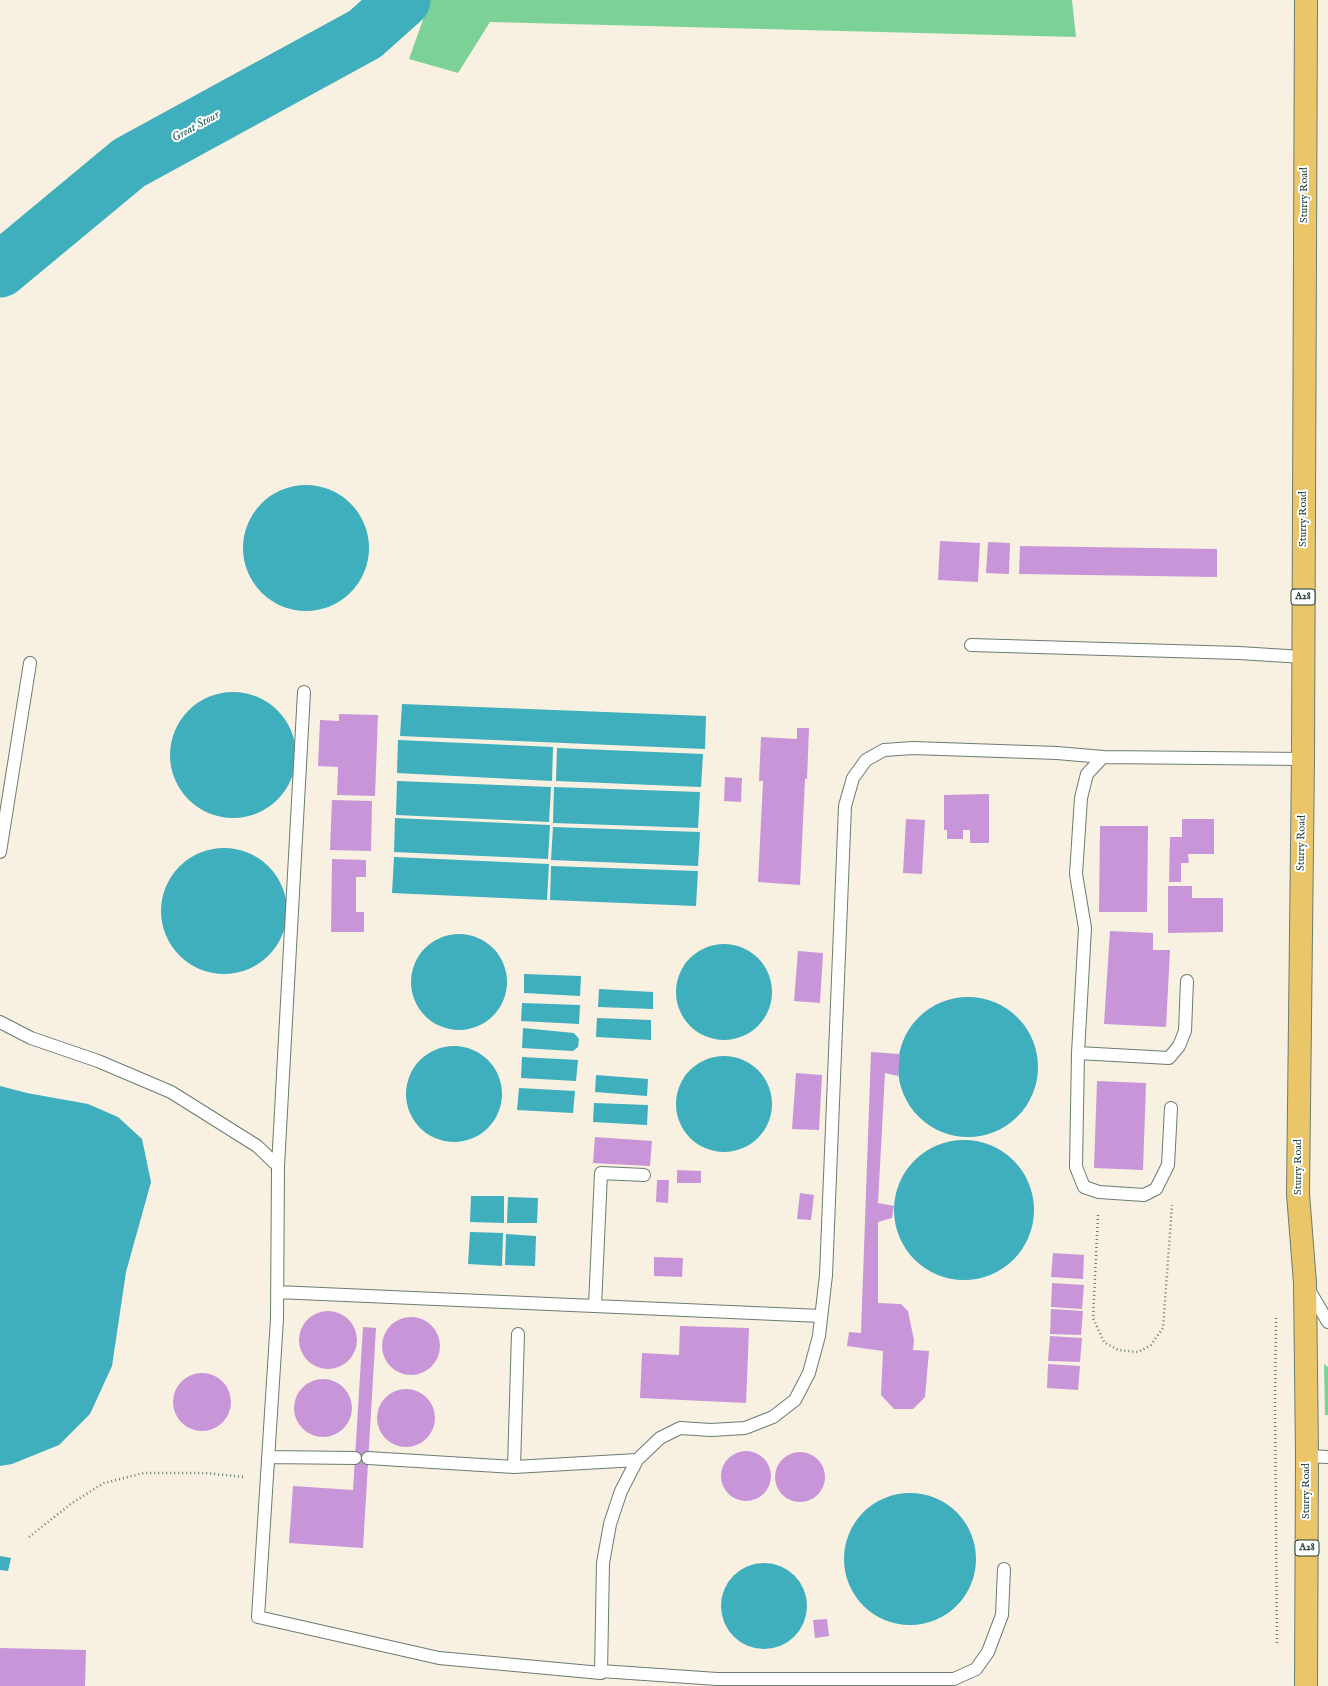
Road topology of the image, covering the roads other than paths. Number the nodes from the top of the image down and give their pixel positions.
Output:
1 (1306, 0) edge
2 (971, 645) dead end
3 (1303, 657) junction
4 (30, 663) dead end
5 (304, 692) dead end
6 (1103, 757) junction
7 (1303, 759) junction
8 (0, 852) edge
9 (1187, 981) dead end
10 (0, 1022) edge
11 (1078, 1053) junction
12 (1170, 1108) dead end
13 (278, 1166) junction
14 (644, 1175) dead end
15 (1305, 1283) junction
16 (277, 1292) junction
17 (595, 1306) junction
18 (821, 1316) junction
19 (1328, 1322) edge
20 (518, 1334) dead end
21 (1318, 1456) edge
22 (268, 1457) junction
23 (355, 1458) dead end
24 (368, 1458) dead end
25 (637, 1460) junction
26 (514, 1468) junction
27 (1004, 1569) dead end
28 (601, 1671) junction
29 (1306, 1686) edge

1 - 3 highway, Sturry Road / A28
2 - 3 lane
3 - 7 highway, Sturry Road / A28
4 - 8 lane
5 - 13 lane
6 - 7 lane
6 - 11 lane
6 - 18 lane
7 - 15 highway, Sturry Road / A28
9 - 11 lane
10 - 13 lane
11 - 12 lane
13 - 16 lane
14 - 17 lane
15 - 19 lane
15 - 21 highway, Sturry Road / A28
16 - 17 lane
16 - 22 lane
17 - 18 lane
18 - 25 lane
20 - 26 lane
21 - 29 highway, Sturry Road / A28
22 - 23 lane
22 - 28 lane
24 - 26 lane
25 - 26 lane
25 - 28 lane
27 - 28 lane

